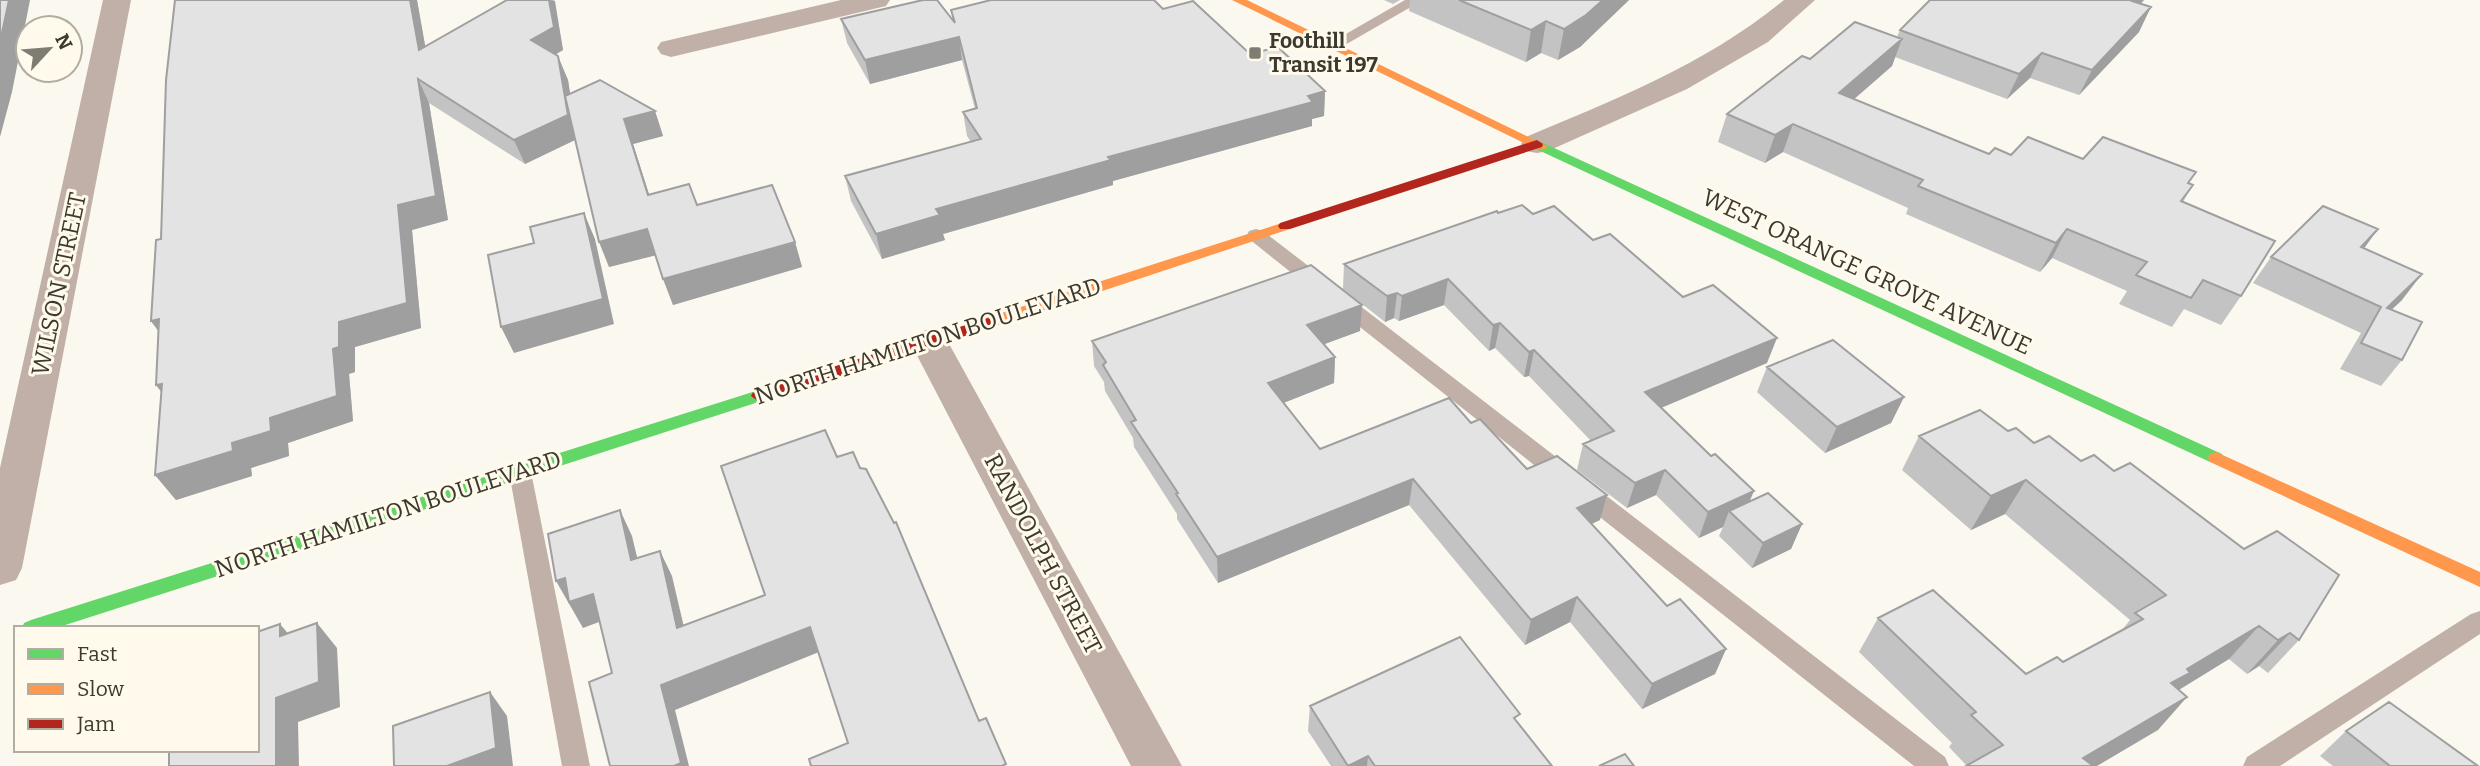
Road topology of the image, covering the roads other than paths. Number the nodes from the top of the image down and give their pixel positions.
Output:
1 (117, 0) edge
2 (876, 0) edge
3 (1238, 0) edge
4 (1416, 0) edge
5 (1801, 0) edge
6 (1333, 46) junction
7 (671, 48) dead end
8 (1536, 144) junction
9 (1256, 235) junction
10 (929, 342) junction
11 (520, 472) junction
12 (0, 568) edge
13 (2480, 580) edge
14 (2480, 621) edge
15 (37, 626) edge
16 (576, 766) edge
17 (1157, 766) edge
18 (1935, 766) edge
19 (2257, 766) edge

1 - 12 street, WILSON STREET
2 - 7 street
3 - 6 street, WEST ORANGE GROVE AVENUE
4 - 6 lane
5 - 8 street, NORTH HAMILTON BOULEVARD
6 - 8 street, WEST ORANGE GROVE AVENUE
8 - 9 street, NORTH HAMILTON BOULEVARD
8 - 13 street, WEST ORANGE GROVE AVENUE
9 - 10 street, NORTH HAMILTON BOULEVARD
9 - 18 lane
10 - 11 street, NORTH HAMILTON BOULEVARD
10 - 17 street, RANDOLPH STREET
11 - 15 street, NORTH HAMILTON BOULEVARD
11 - 16 lane
14 - 19 lane

